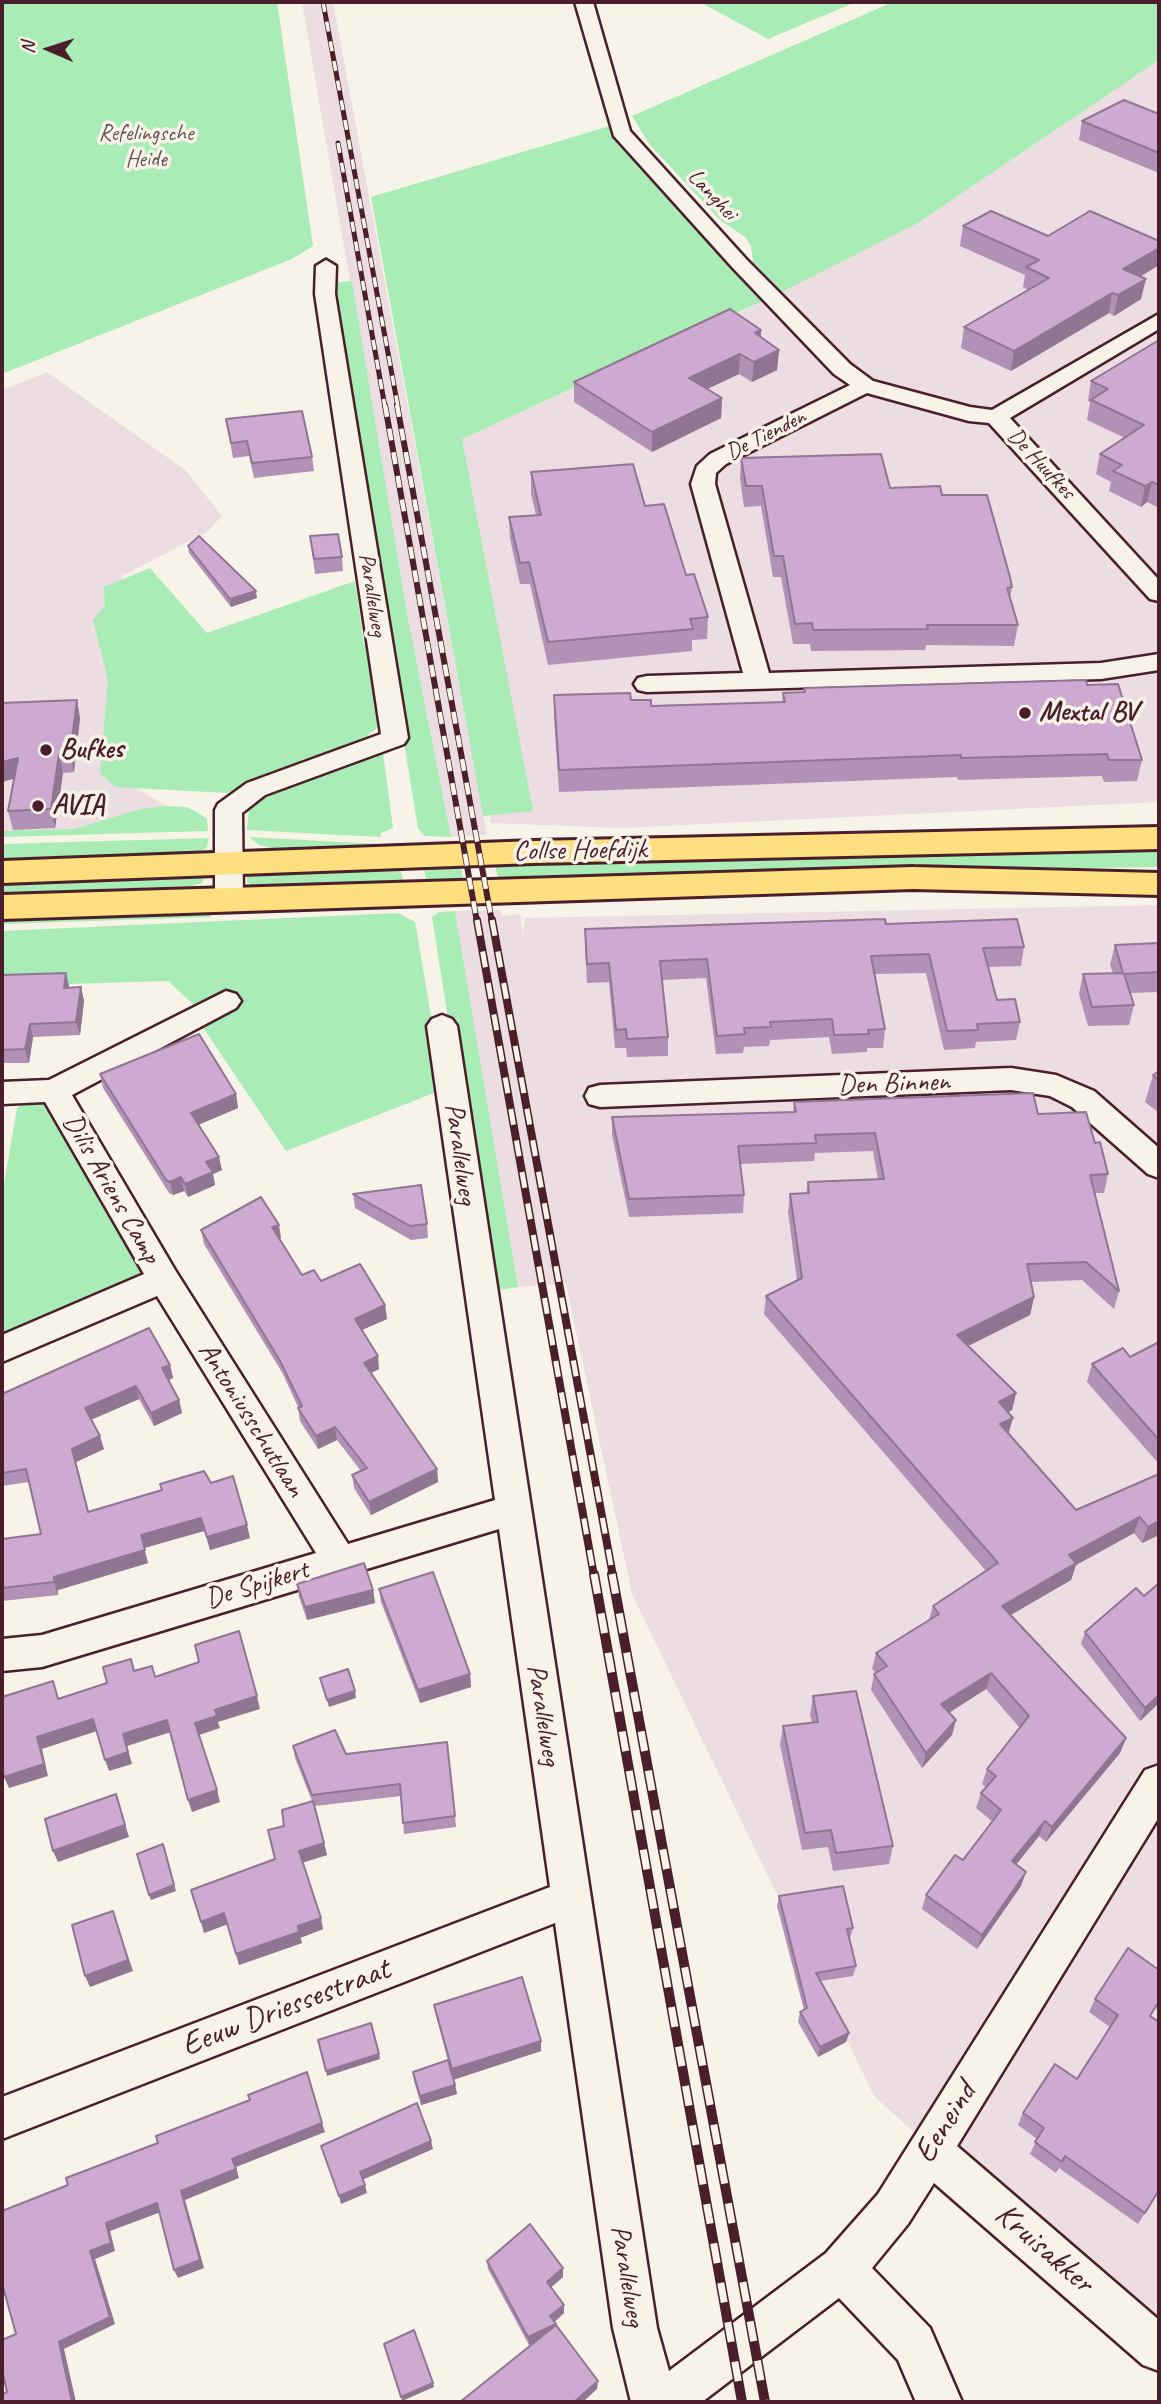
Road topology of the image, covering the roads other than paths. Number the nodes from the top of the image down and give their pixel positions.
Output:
1 (584, 2) edge
2 (326, 266) dead end
3 (1159, 320) edge
4 (865, 386) junction
5 (996, 416) junction
6 (1158, 591) edge
7 (1159, 662) edge
8 (758, 680) junction
9 (647, 684) dead end
10 (1159, 838) edge
11 (229, 862) junction
12 (2, 872) edge
13 (1159, 875) edge
14 (1094, 880) junction
15 (1159, 884) edge
16 (229, 899) junction
17 (2, 907) edge
18 (226, 1001) dead end
19 (442, 1026) dead end
20 (54, 1091) junction
21 (600, 1096) dead end
22 (3, 1099) edge
23 (1159, 1166) edge
24 (164, 1279) junction
25 (2, 1349) edge
26 (512, 1510) junction
27 (339, 1560) junction
28 (2, 1655) edge
29 (1159, 1783) edge
30 (570, 1898) junction
31 (2, 2118) edge
32 (929, 2150) junction
33 (842, 2269) junction
34 (1159, 2349) edge
35 (654, 2402) edge
36 (665, 2402) edge
37 (939, 2402) edge

1 - 4 street, Langhei
2 - 11 street, Parallelweg
3 - 5 street, De Huufkes
4 - 5 street
4 - 8 street, De Tienden
5 - 6 street, De Huufkes
7 - 8 street
8 - 9 street
10 - 11 main road, Collse Hoefdijk
11 - 12 main road, Collse Hoefdijk
11 - 16 street, Parallelweg
13 - 14 main road, Collse Hoefdijk
14 - 15 main road, Collse Hoefdijk
14 - 16 main road, Collse Hoefdijk
16 - 17 main road, Collse Hoefdijk
18 - 20 street
19 - 26 street, Parallelweg
20 - 22 street
20 - 24 street, Dilis Ariens Camp
21 - 23 street, Den Binnen
24 - 25 street, Dilis Ariens Camp
24 - 27 street, Antoniusschutlaan
26 - 27 street, De Spijkert
26 - 30 street, Parallelweg
27 - 28 street, De Spijkert
29 - 32 street, Eeneind
30 - 31 street, Eeuw Driessestraat
30 - 35 street, Parallelweg
32 - 33 street, Eeneind
32 - 34 street, Kruisakker
33 - 36 street, Eeneind
33 - 37 street

